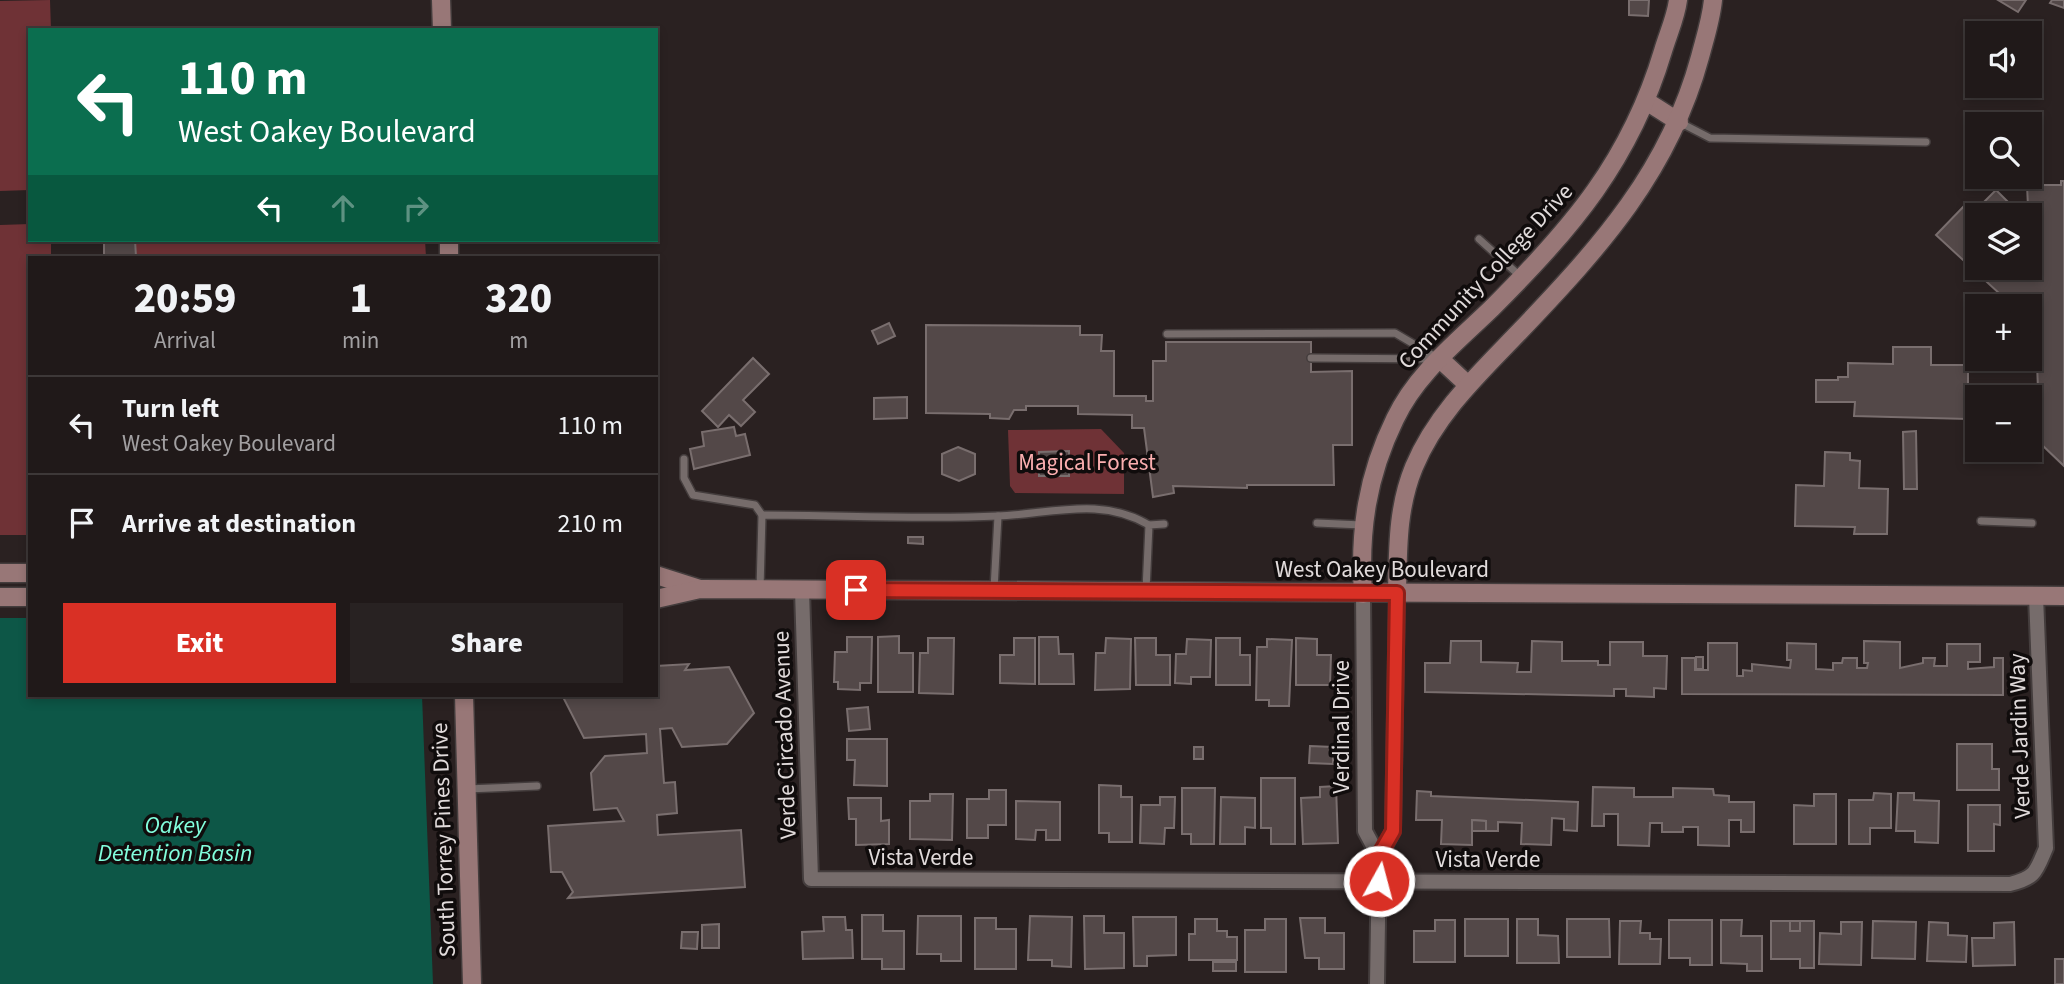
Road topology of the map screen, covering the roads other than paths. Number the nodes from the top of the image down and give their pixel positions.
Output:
1 (441, 0) edge
2 (1678, 0) edge
3 (1713, 0) edge
4 (442, 28) edge
5 (1646, 102) junction
6 (1679, 122) junction
7 (1926, 142) dead end
8 (1479, 239) dead end
9 (1521, 277) junction
10 (1167, 334) dead end
11 (1311, 358) dead end
12 (1440, 359) junction
13 (1468, 385) junction
14 (684, 459) dead end
15 (762, 514) junction
16 (998, 516) junction
17 (1982, 521) dead end
18 (1317, 523) dead end
19 (2032, 523) dead end
20 (1164, 524) dead end
21 (1149, 525) junction
22 (1362, 525) junction
23 (0, 573) edge
24 (28, 573) edge
25 (658, 576) edge
26 (700, 589) junction
27 (760, 590) junction
28 (802, 590) junction
29 (994, 590) junction
30 (1146, 593) junction
31 (1397, 593) junction
32 (1363, 594) junction
33 (2036, 596) junction
34 (2064, 596) edge
35 (0, 597) edge
36 (28, 597) edge
37 (658, 599) edge
38 (464, 697) edge
39 (537, 786) dead end
40 (467, 789) junction
41 (1378, 857) junction
42 (2036, 873) joint
43 (811, 879) joint
44 (1379, 881) junction
45 (472, 984) edge
46 (1377, 984) edge

1 - 4 main road
2 - 5 main road, Community College Drive
3 - 6 main road
5 - 6 main road
5 - 9 main road, Community College Drive
6 - 7 lane
6 - 13 main road
8 - 9 lane
9 - 12 main road, Community College Drive
10 - 12 lane
11 - 12 lane
12 - 13 main road
12 - 22 main road, Community College Drive
13 - 31 main road
14 - 15 lane
15 - 16 lane
15 - 27 lane
16 - 21 lane
16 - 29 lane
17 - 19 lane
18 - 22 lane
20 - 21 lane
21 - 30 lane
22 - 32 main road, Community College Drive
23 - 24 main road
25 - 26 main road, West Oakey Boulevard
26 - 27 main road, West Oakey Boulevard
26 - 37 main road, West Oakey Boulevard
27 - 28 main road, West Oakey Boulevard
28 - 29 main road, West Oakey Boulevard
28 - 43 street, Verde Circado Avenue
29 - 30 main road, West Oakey Boulevard
30 - 32 main road, West Oakey Boulevard
31 - 32 main road, West Oakey Boulevard
31 - 33 main road, West Oakey Boulevard
31 - 41 street, Verdinal Drive
32 - 41 street, Verdinal Drive
33 - 34 main road, West Oakey Boulevard
33 - 42 street, Verde Jardin Way
35 - 36 main road
38 - 40 main road, South Torrey Pines Drive
39 - 40 lane
40 - 45 main road, South Torrey Pines Drive
41 - 44 street, Verdinal Drive
42 - 44 street, Vista Verde
43 - 44 street, Vista Verde
44 - 46 street, Verdinal Drive

